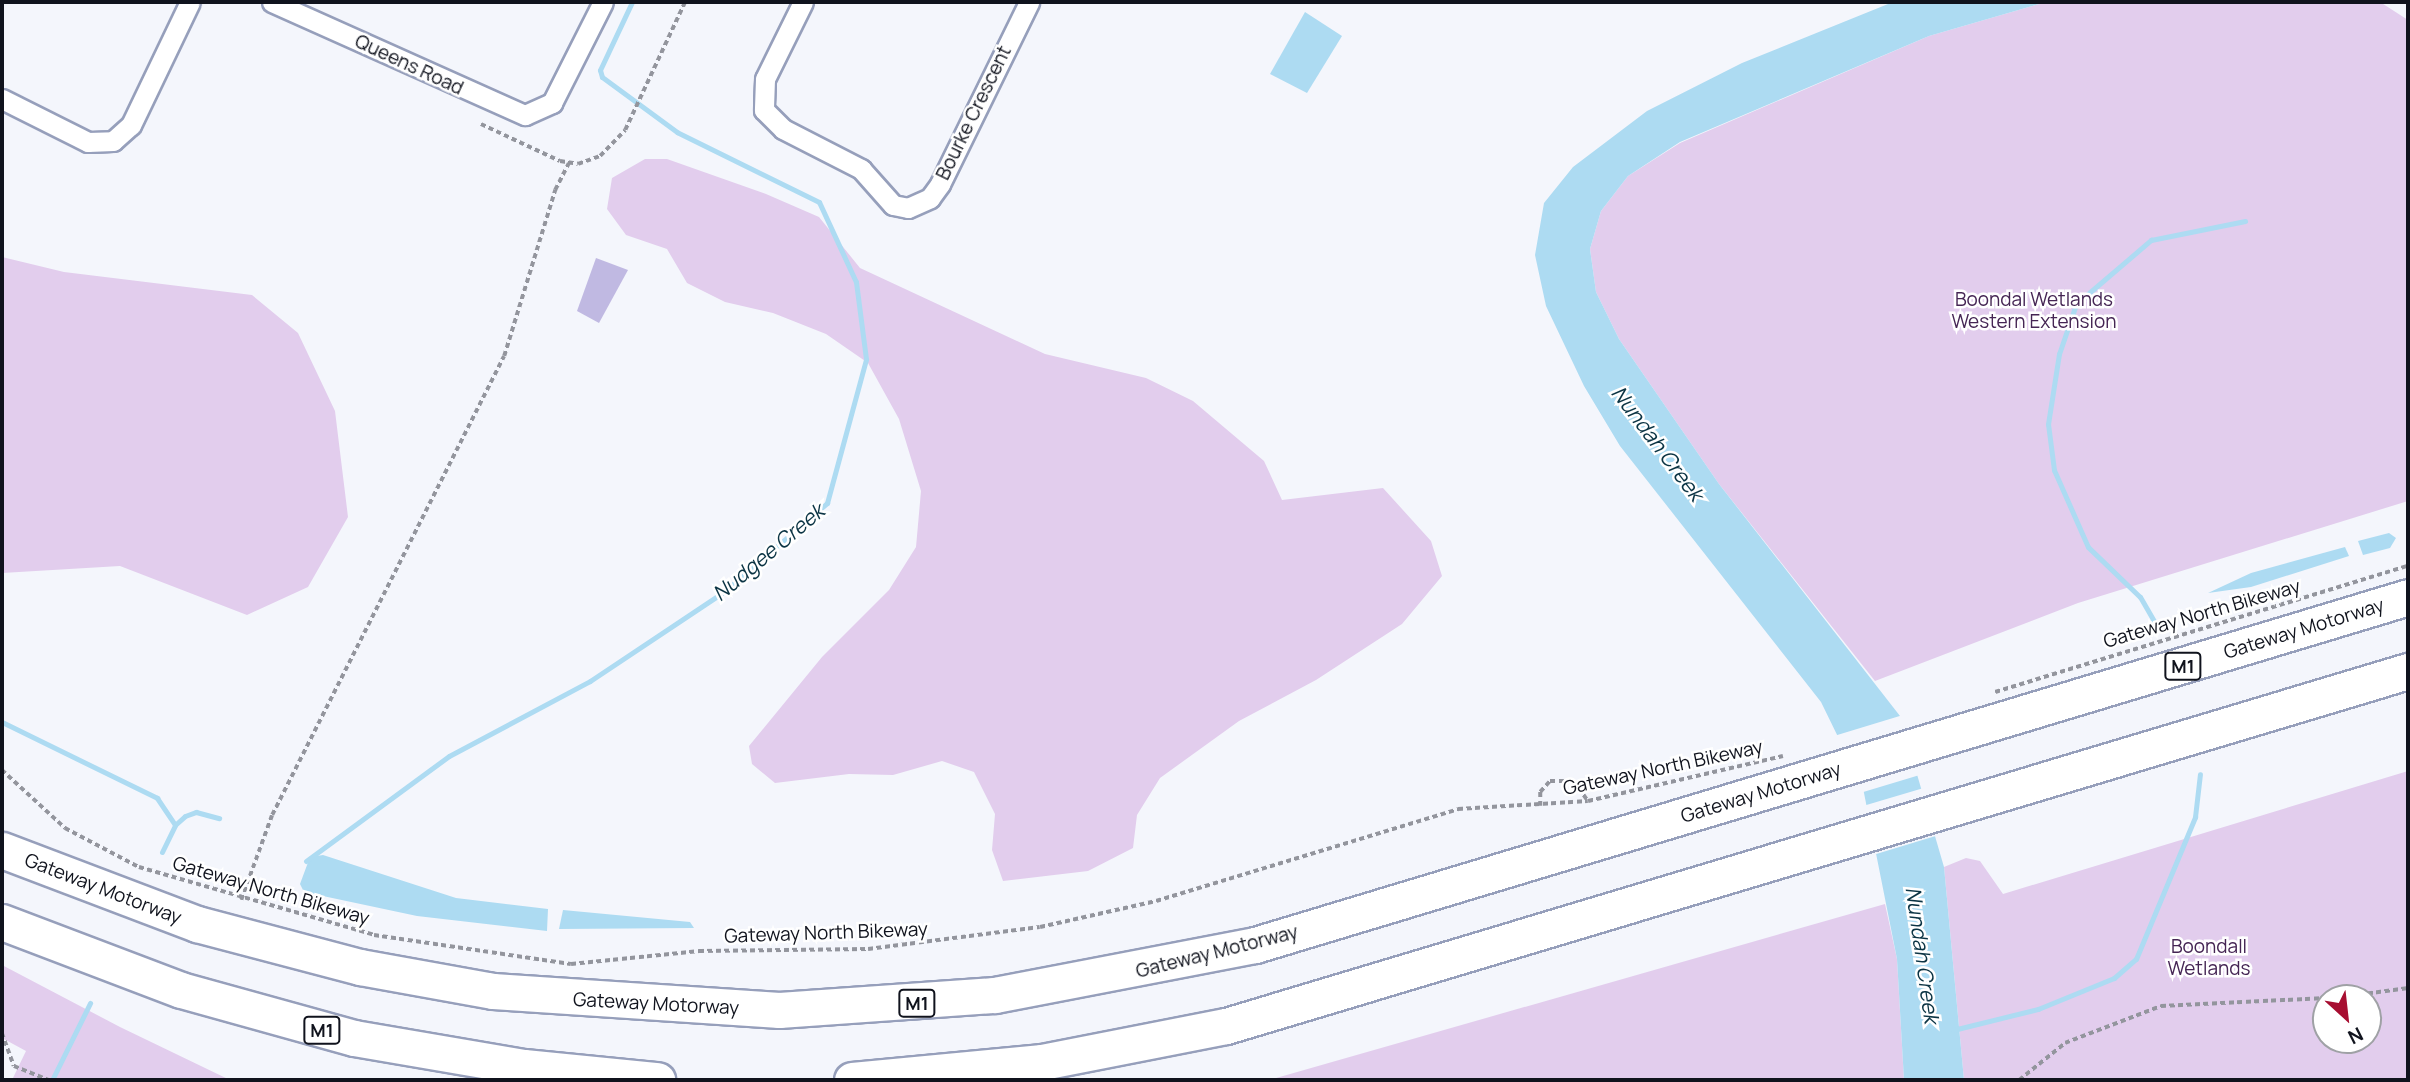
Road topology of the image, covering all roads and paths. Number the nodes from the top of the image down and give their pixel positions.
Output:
1 (190, 2) edge
2 (272, 2) edge
3 (603, 2) edge
4 (685, 2) edge
5 (803, 2) edge
6 (1029, 2) edge
7 (2, 99) edge
8 (481, 124) dead end
9 (569, 163) junction
10 (2408, 566) edge
11 (2408, 597) edge
12 (2408, 671) edge
13 (1989, 694) dead end
14 (1787, 755) dead end
15 (2, 770) edge
16 (1588, 801) junction
17 (1539, 806) junction
18 (2, 850) edge
19 (240, 900) junction
20 (2, 922) edge
21 (2408, 988) edge
22 (2382, 992) edge
23 (2312, 999) edge
24 (2, 1033) edge
25 (46, 1079) edge
26 (657, 1080) edge
27 (852, 1080) edge
28 (2019, 1080) edge

1 - 7 street
2 - 3 street, Queens Road
4 - 9 path
5 - 6 street, Bourke Crescent
8 - 9 path
9 - 19 path
10 - 13 path, Gateway North Bikeway
11 - 18 highway, Gateway Motorway / M1
12 - 27 highway
14 - 16 path, Gateway North Bikeway
15 - 19 path, Gateway North Bikeway
16 - 17 path, Gateway North Bikeway
16 - 17 path
17 - 19 path, Gateway North Bikeway
20 - 26 highway, M1
21 - 22 path
23 - 28 path
24 - 25 path

